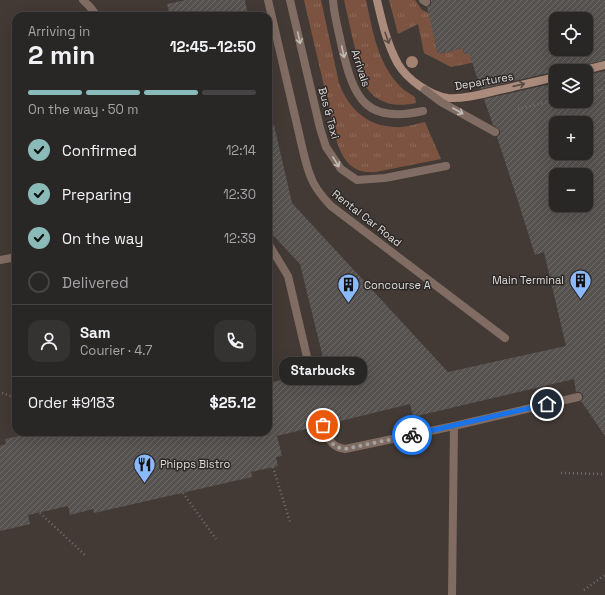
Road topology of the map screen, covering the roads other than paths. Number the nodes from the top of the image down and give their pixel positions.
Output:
1 (84, 0) edge
2 (268, 0) edge
3 (290, 0) edge
4 (333, 0) edge
5 (378, 0) edge
6 (94, 12) edge
7 (271, 12) edge
8 (272, 17) edge
9 (605, 66) edge
10 (593, 68) edge
11 (549, 79) edge
12 (425, 90) junction
13 (424, 111) dead end
14 (495, 132) dead end
15 (446, 166) dead end
16 (272, 250) edge
17 (12, 258) edge
18 (0, 260) edge
19 (504, 338) dead end
20 (311, 374) dead end
21 (578, 397) dead end
22 (323, 425) dead end
23 (454, 426) junction
24 (452, 595) edge

1 - 6 lane
2 - 7 lane, Rental Car Road
3 -> 15 lane, Bus & Taxi
4 -> 13 lane, Arrivals
5 -> 12 main road, Departures
8 - 19 lane, Rental Car Road
9 - 10 main road
12 -> 11 main road, Departures, bridge
12 -> 14 lane, bridge
16 - 20 lane
17 - 18 lane
21 - 23 lane
22 - 23 lane
23 - 24 lane

